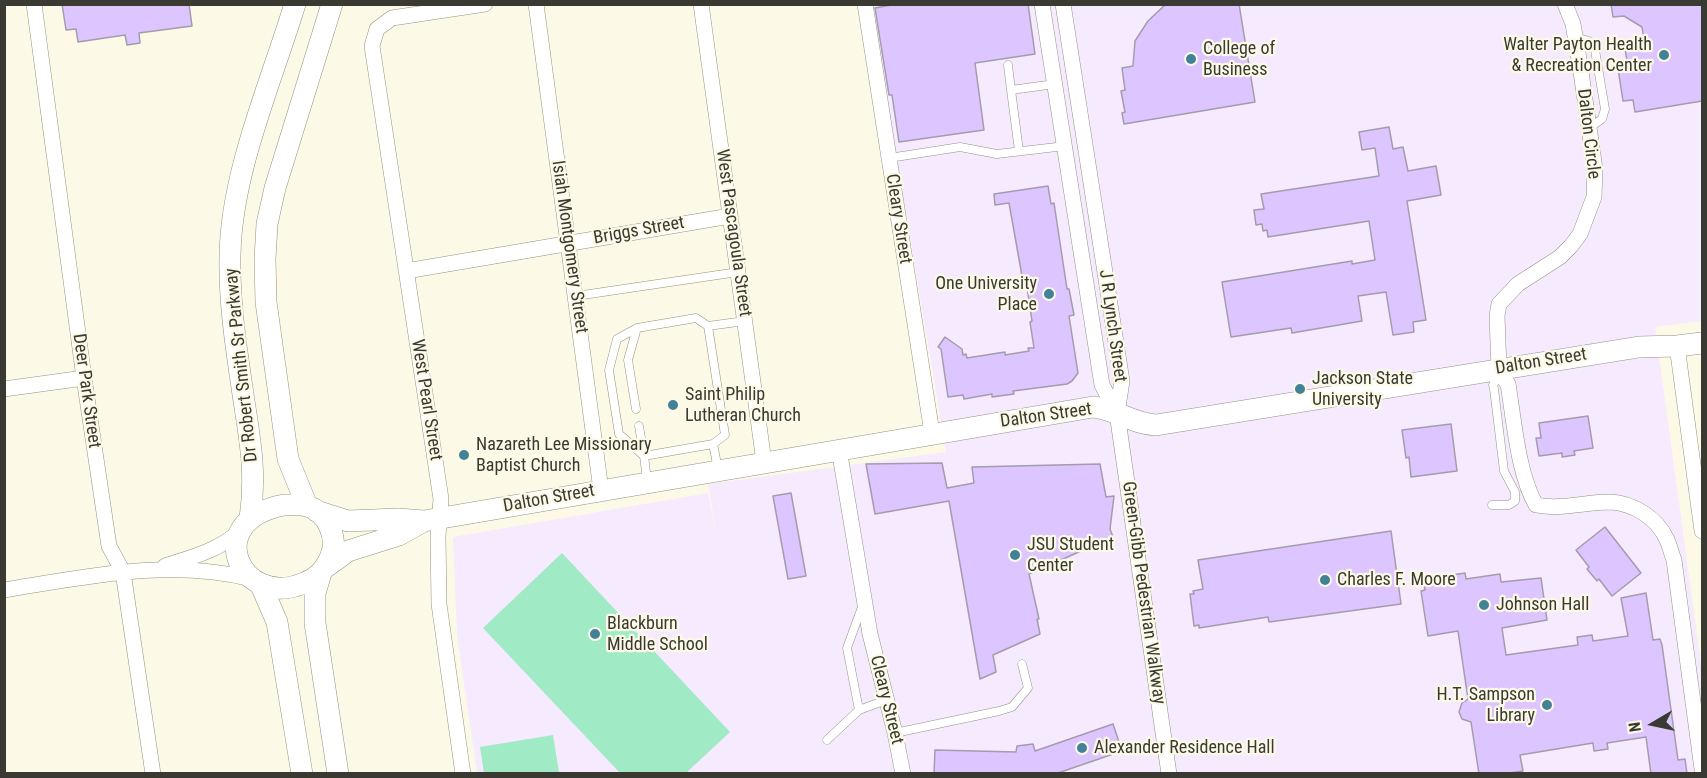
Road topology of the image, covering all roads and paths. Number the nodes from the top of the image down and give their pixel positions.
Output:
1 (34, 4) edge
2 (295, 4) edge
3 (332, 4) edge
4 (485, 4) edge
5 (536, 4) edge
6 (701, 4) edge
7 (865, 4) edge
8 (1042, 4) edge
9 (1063, 4) edge
10 (1565, 4) edge
11 (1008, 65) dead end
12 (1055, 84) junction
13 (1011, 90) junction
14 (1065, 146) junction
15 (1019, 151) junction
16 (889, 158) junction
17 (730, 216) junction
18 (569, 243) junction
19 (406, 271) junction
20 (738, 272) junction
21 (576, 296) junction
22 (745, 321) junction
23 (708, 326) junction
24 (637, 328) junction
25 (1702, 343) edge
26 (1677, 346) junction
27 (1500, 371) junction
28 (84, 378) junction
29 (4, 389) edge
30 (636, 408) dead end
31 (1117, 413) junction
32 (639, 426) dead end
33 (932, 433) junction
34 (713, 444) junction
35 (839, 449) junction
36 (644, 456) junction
37 (764, 462) junction
38 (718, 470) junction
39 (648, 482) junction
40 (601, 490) junction
41 (1492, 505) dead end
42 (311, 508) junction
43 (432, 520) junction
44 (244, 526) junction
45 (1702, 531) edge
46 (151, 570) junction
47 (324, 570) junction
48 (123, 572) junction
49 (256, 581) junction
50 (4, 590) edge
51 (864, 600) junction
52 (1022, 664) dead end
53 (886, 700) junction
54 (859, 710) junction
55 (895, 733) junction
56 (827, 740) dead end
57 (1702, 769) edge
58 (153, 774) edge
59 (302, 774) edge
60 (338, 774) edge
61 (463, 774) edge
62 (903, 774) edge
63 (1170, 774) edge

1 - 28 street, Deer Park Street
2 - 44 street, Dr Robert Smith Sr Parkway
3 - 42 street, Dr Robert Smith Sr Parkway
4 - 19 street, West Pearl Street
5 - 18 street, Isiah Montgomery Street
6 - 17 street, West Pascagoula Street
7 - 16 street, Cleary Street
8 - 12 street, J R Lynch Street
9 - 31 street, J R Lynch Street
10 - 27 street, Dalton Circle
11 - 13 lane
12 - 13 lane
12 - 14 street, J R Lynch Street
13 - 15 lane
14 - 15 lane
14 - 31 street, J R Lynch Street
15 - 16 lane
16 - 33 street, Cleary Street
17 - 18 street, Briggs Street
17 - 20 street, West Pascagoula Street
18 - 19 street, Briggs Street
18 - 21 street, Isiah Montgomery Street
19 - 43 street, West Pearl Street
20 - 21 lane
20 - 22 street, West Pascagoula Street
21 - 40 street, Isiah Montgomery Street
22 - 23 lane
22 - 37 street, West Pascagoula Street
23 - 24 lane
23 - 34 lane
24 - 30 lane
24 - 36 lane
25 - 26 street, Dalton Street
26 - 27 street, Dalton Street
26 - 45 street
27 - 31 street, Dalton Street
27 - 41 lane
27 - 57 street
28 - 29 street
28 - 48 street, Deer Park Street
31 - 33 street, Dalton Street
31 - 63 street, Green-Gibb Pedestrian Walkway
32 - 36 lane
33 - 35 street, Dalton Street
34 - 36 lane
34 - 38 lane
35 - 37 street, Dalton Street
35 - 51 street, Cleary Street
36 - 39 lane
37 - 38 street, Dalton Street
38 - 39 street, Dalton Street
39 - 40 street, Dalton Street
40 - 43 street, Dalton Street
42 - 43 street, Dalton Street
42 - 44 street
42 - 47 street
43 - 47 street, Dalton Street
43 - 61 street, West Pearl Street
44 - 46 street
44 - 49 street
46 - 48 street
46 - 49 street
47 - 49 street
47 - 60 street
48 - 50 street
48 - 58 street, Deer Park Street
49 - 59 street
51 - 53 street, Cleary Street
51 - 54 lane
52 - 55 lane
53 - 54 lane
53 - 55 street, Cleary Street
54 - 56 lane
55 - 62 street, Cleary Street

